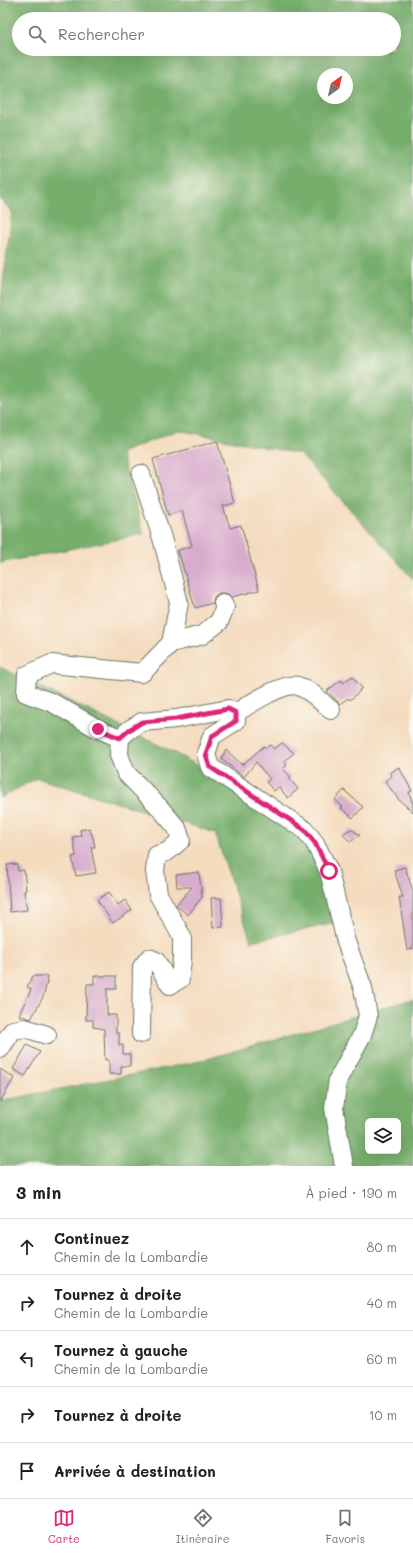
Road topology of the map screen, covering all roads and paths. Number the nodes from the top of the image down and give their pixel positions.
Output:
1 (141, 474) dead end
2 (223, 602) dead end
3 (170, 643) junction
4 (331, 710) dead end
5 (236, 713) junction
6 (120, 738) junction
7 (141, 1034) dead end
8 (46, 1035) dead end
9 (0, 1049) edge
10 (344, 1166) edge

1 - 3 street
2 - 3 street
3 - 6 street
4 - 5 street
5 - 6 street
5 - 10 street
6 - 7 street
8 - 9 street

